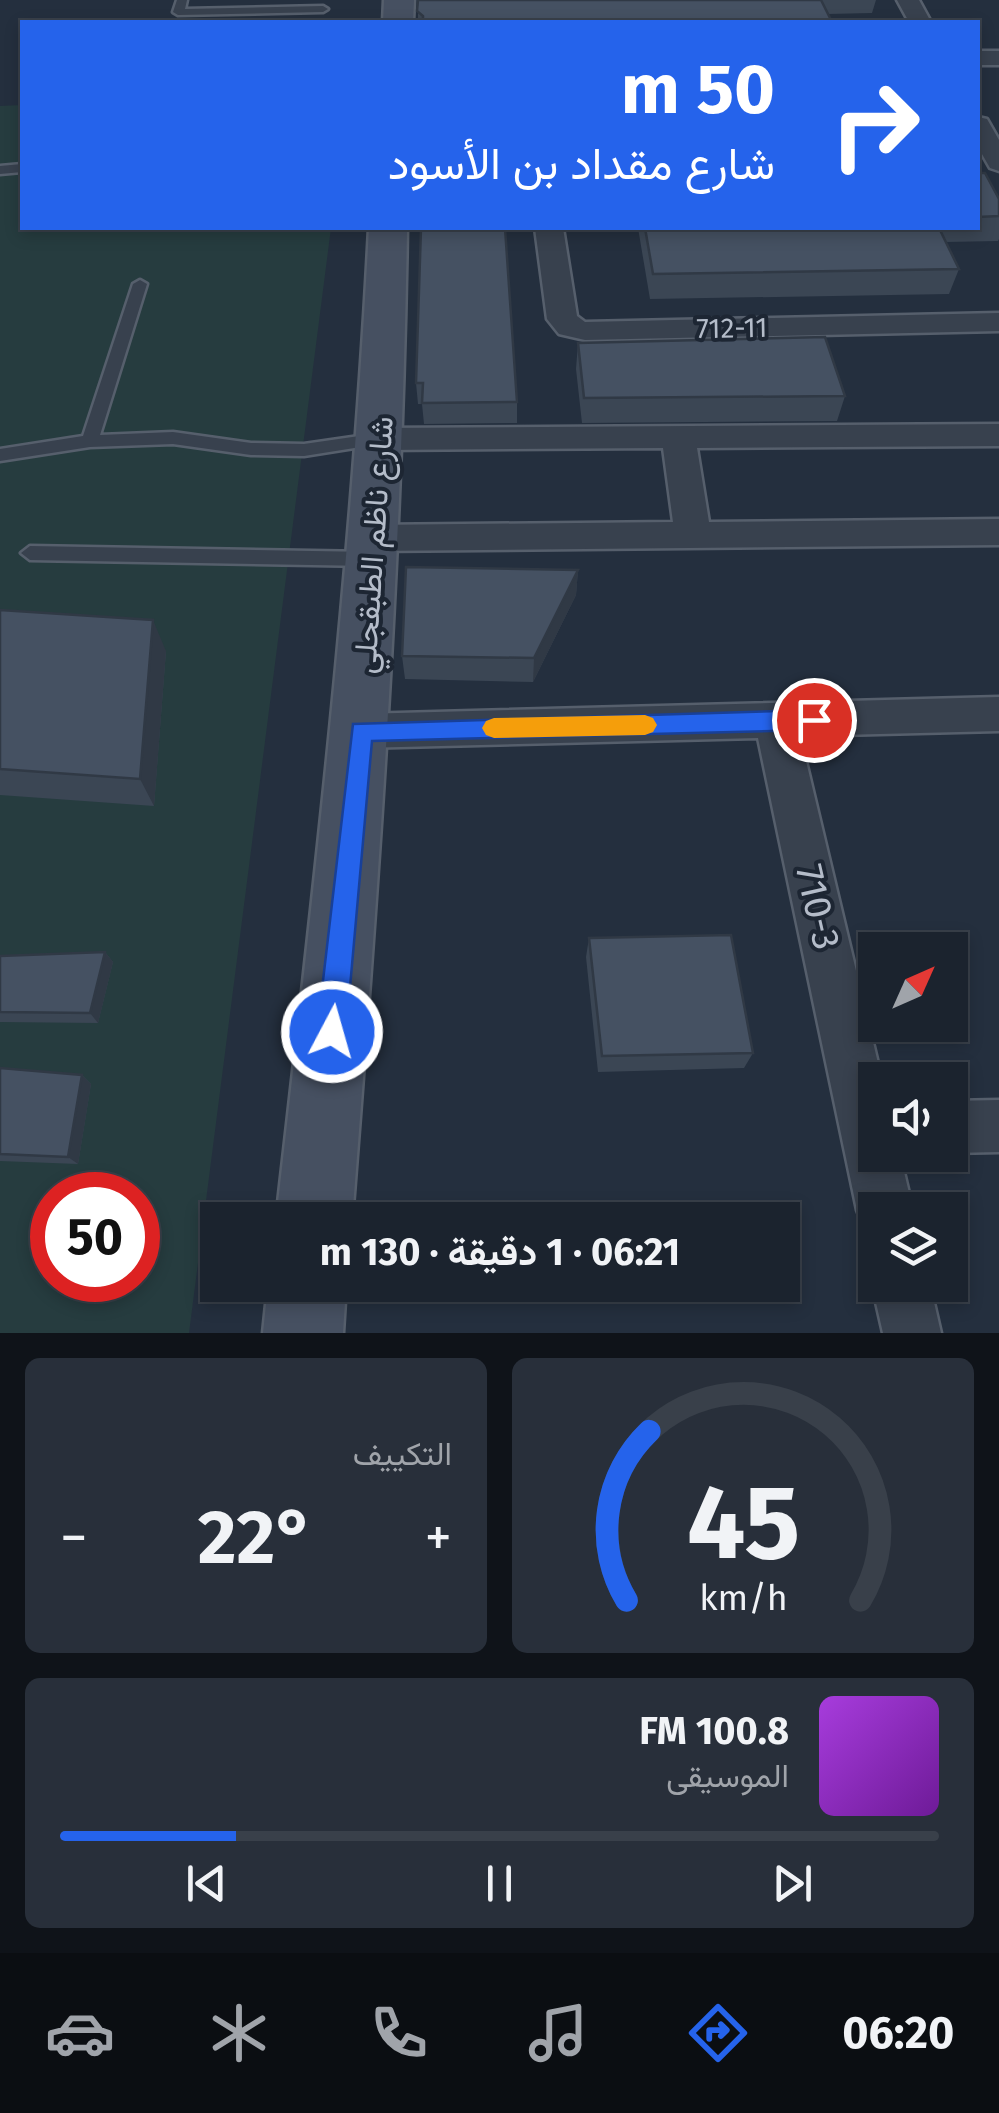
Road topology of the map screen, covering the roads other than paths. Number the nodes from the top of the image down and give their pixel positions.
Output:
1 (324, 10) dead end
2 (178, 11) edge
3 (980, 128) edge
4 (999, 162) edge
5 (388, 230) edge
6 (550, 230) edge
7 (140, 284) dead end
8 (999, 322) edge
9 (999, 435) edge
10 (678, 438) junction
11 (380, 439) junction
12 (90, 441) junction
13 (0, 455) edge
14 (999, 532) edge
15 (693, 535) junction
16 (371, 549) junction
17 (30, 552) dead end
18 (999, 714) edge
19 (776, 722) junction
20 (361, 732) junction
21 (858, 1073) edge
22 (999, 1126) edge
23 (968, 1127) edge
24 (316, 1202) edge
25 (305, 1302) edge
26 (906, 1302) edge
27 (302, 1333) edge
28 (912, 1333) edge

1 - 2 lane
3 - 4 street
5 - 11 main road, شارع ناظم الطبقجلي
6 - 8 street, 712-11
7 - 12 lane
9 - 10 street
10 - 11 street
10 - 15 street
11 - 12 lane
11 - 16 main road, شارع ناظم الطبقجلي
12 - 13 lane
14 - 15 street
15 - 16 street
16 - 17 lane
16 - 20 main road, شارع ناظم الطبقجلي
18 - 19 street
19 - 20 street
19 - 21 street, 710-3
20 - 24 main road, شارع ناظم الطبقجلي
22 - 23 street
25 - 27 main road
26 - 28 street

